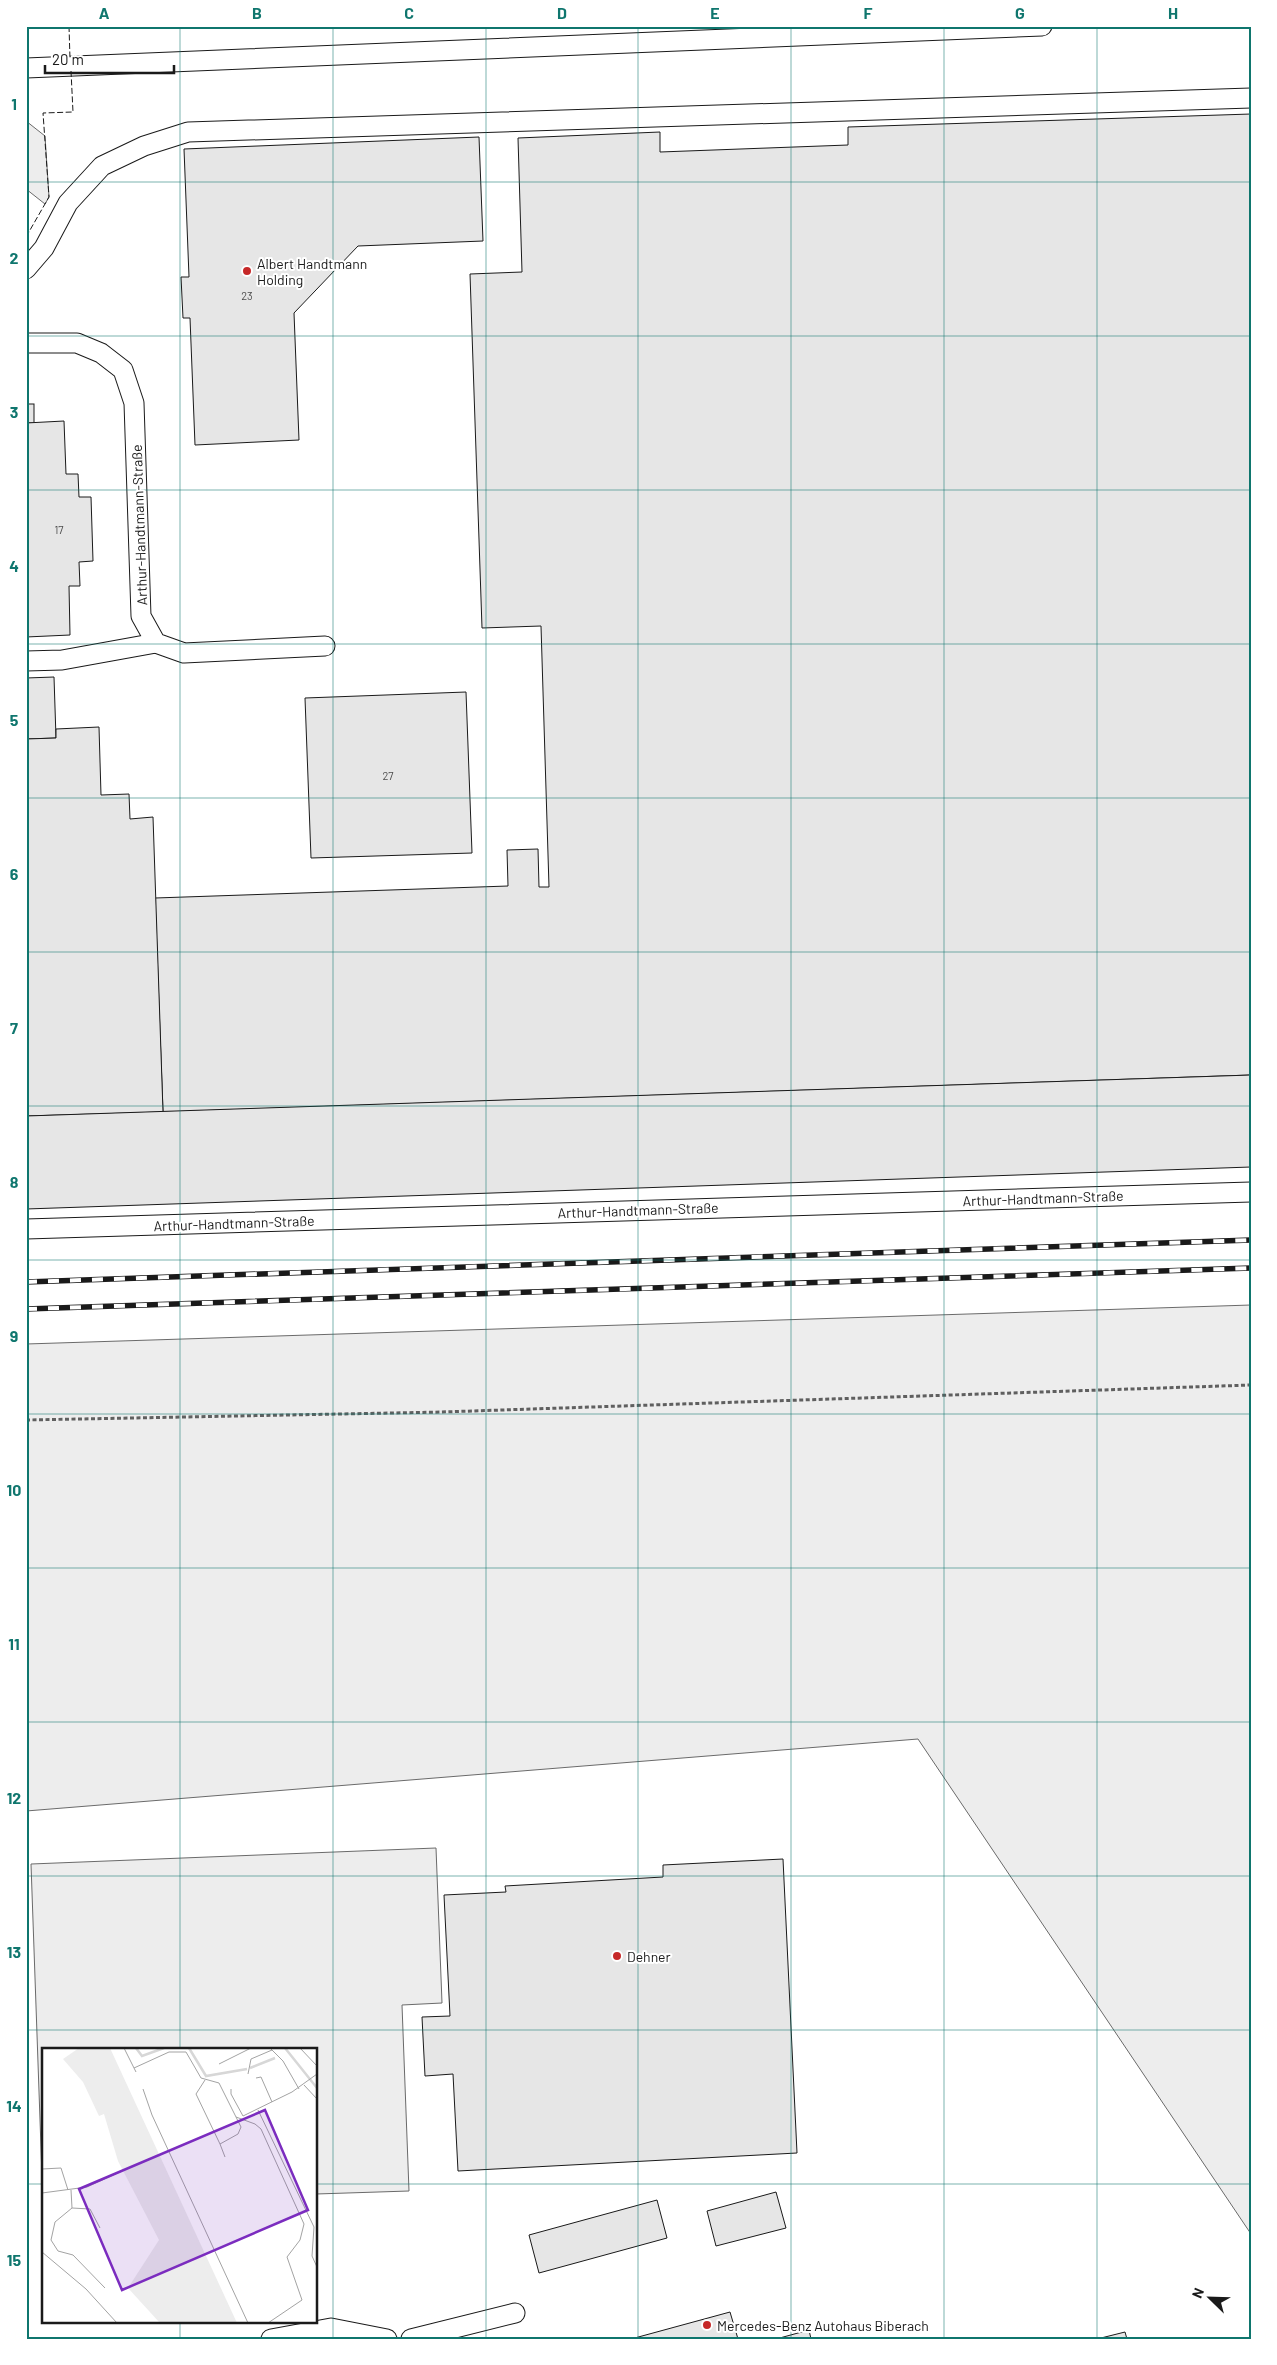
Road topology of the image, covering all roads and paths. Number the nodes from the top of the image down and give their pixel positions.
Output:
1 (1042, 26) edge
2 (26, 68) edge
3 (1251, 98) edge
4 (26, 269) edge
5 (26, 343) edge
6 (156, 643) junction
7 (325, 646) dead end
8 (26, 661) edge
9 (1251, 1192) edge
10 (26, 1229) edge
11 (1251, 1385) edge
12 (26, 1420) edge
13 (515, 2313) dead end
14 (271, 2339) edge
15 (387, 2339) edge
16 (411, 2339) edge

1 - 2 lane
3 - 4 lane
5 - 6 lane, Arthur-Handtmann-Straße
6 - 7 lane
6 - 8 lane
9 - 10 lane, Arthur-Handtmann-Straße
11 - 12 path
13 - 16 lane
14 - 15 lane

